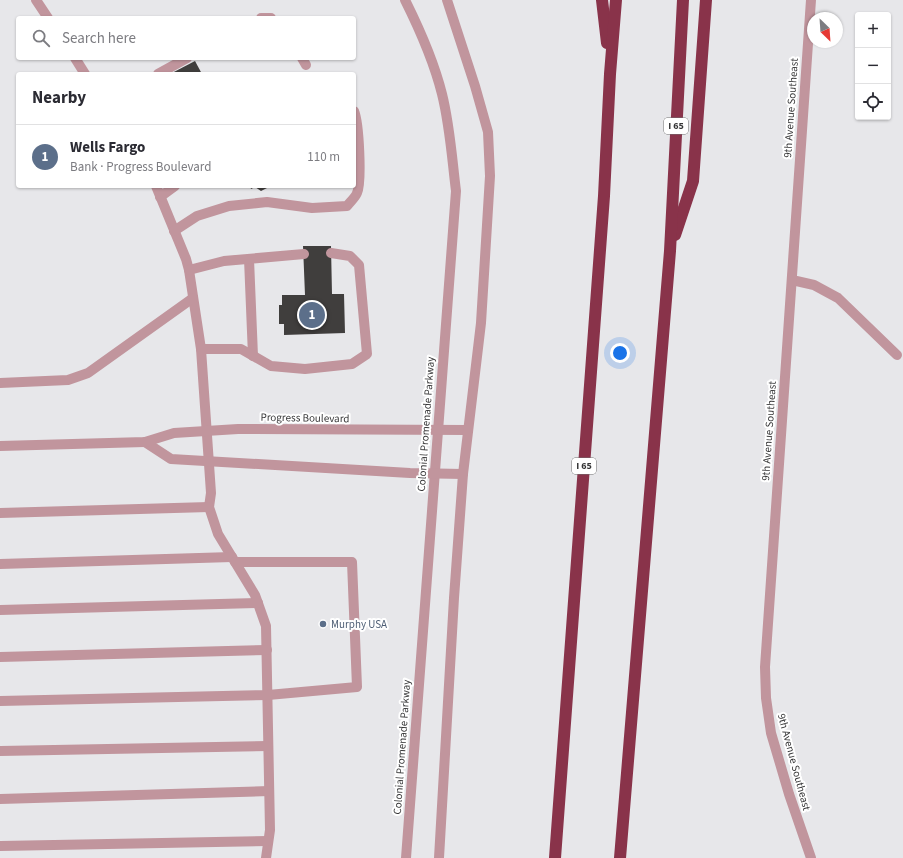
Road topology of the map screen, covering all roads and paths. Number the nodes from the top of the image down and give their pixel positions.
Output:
1 (36, 0) edge
2 (405, 0) edge
3 (447, 0) edge
4 (602, 0) edge
5 (616, 0) edge
6 (683, 0) edge
7 (706, 0) edge
8 (811, 0) edge
9 (47, 16) edge
10 (76, 60) edge
11 (183, 60) edge
12 (84, 72) edge
13 (162, 72) edge
14 (610, 74) junction
15 (356, 127) edge
16 (157, 188) edge
17 (172, 188) edge
18 (160, 197) junction
19 (174, 231) junction
20 (670, 251) junction
21 (331, 253) dead end
22 (304, 254) dead end
23 (249, 259) junction
24 (188, 270) junction
25 (792, 280) junction
26 (192, 298) junction
27 (201, 349) junction
28 (897, 355) dead end
29 (253, 356) junction
30 (0, 383) edge
31 (207, 430) junction
32 (438, 430) junction
33 (468, 430) junction
34 (145, 442) junction
35 (0, 446) edge
36 (209, 461) junction
37 (434, 474) junction
38 (463, 474) junction
39 (209, 507) junction
40 (0, 513) edge
41 (233, 560) junction
42 (0, 564) edge
43 (258, 603) junction
44 (0, 610) edge
45 (267, 650) junction
46 (0, 657) edge
47 (268, 695) junction
48 (0, 701) edge
49 (268, 746) junction
50 (0, 751) edge
51 (269, 791) junction
52 (0, 799) edge
53 (268, 841) junction
54 (0, 846) edge
55 (266, 858) edge
56 (406, 858) edge
57 (439, 858) edge
58 (555, 858) edge
59 (620, 858) edge
60 (810, 858) edge

1 - 9 street
2 - 32 street, Colonial Promenade Parkway
3 - 33 street
4 - 14 highway
5 - 14 highway, I 65
6 - 20 highway, I 65
7 - 20 highway
8 - 25 street, 9th Avenue Southeast
10 - 12 street
11 - 13 street
14 - 58 highway, I 65
15 - 19 street
16 - 18 street
17 - 18 street
18 - 19 street
19 - 24 street
20 - 59 highway, I 65
21 - 29 street
22 - 23 street
23 - 24 street
23 - 29 street
24 - 26 street
25 - 28 street
25 - 60 street, 9th Avenue Southeast
26 - 27 street
26 - 30 street
27 - 29 street
27 - 31 street
31 - 32 street, Progress Boulevard
31 - 34 street, Progress Boulevard
31 - 36 street
32 - 33 street, Progress Boulevard
32 - 37 street, Colonial Promenade Parkway
33 - 38 street
34 - 35 street, Progress Boulevard
34 - 36 street
36 - 37 street
36 - 39 street
37 - 38 street
37 - 56 street, Colonial Promenade Parkway
38 - 57 street
39 - 40 street
39 - 41 street
41 - 42 street
41 - 43 street
41 - 47 street
43 - 44 street
43 - 45 street
45 - 46 street
45 - 47 street
47 - 48 street
47 - 49 street
49 - 50 street
49 - 51 street
51 - 52 street
51 - 53 street
53 - 54 street
53 - 55 street

